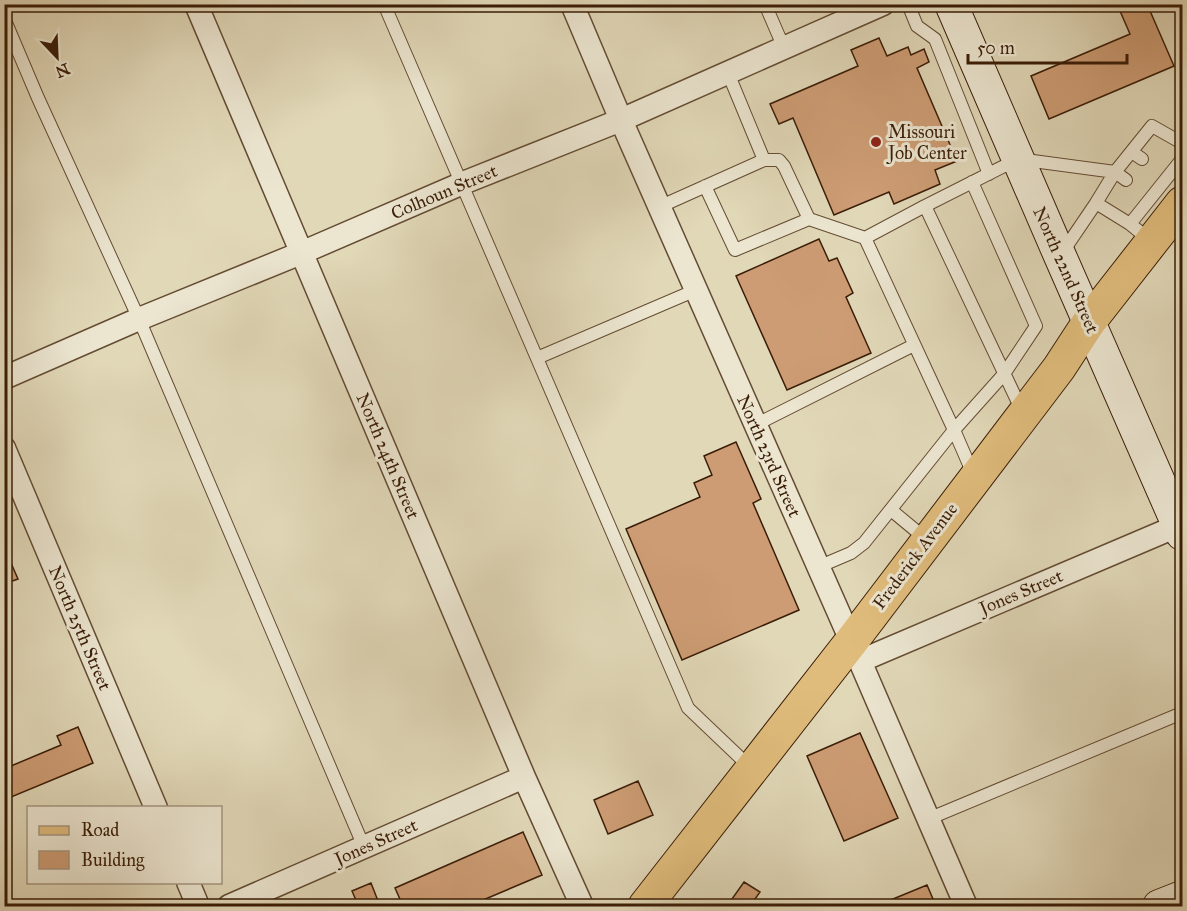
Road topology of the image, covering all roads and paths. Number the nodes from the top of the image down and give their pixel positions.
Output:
1 (195, 4) edge
2 (384, 4) edge
3 (572, 4) edge
4 (765, 4) edge
5 (883, 4) edge
6 (908, 4) edge
7 (951, 4) edge
8 (4, 18) edge
9 (784, 48) junction
10 (728, 73) junction
11 (621, 120) junction
12 (1182, 143) edge
13 (1018, 159) junction
14 (1182, 159) edge
15 (764, 160) junction
16 (989, 174) junction
17 (1121, 176) junction
18 (972, 182) junction
19 (463, 183) junction
20 (705, 186) junction
21 (1161, 189) edge
22 (1096, 203) junction
23 (925, 206) junction
24 (659, 207) junction
25 (809, 219) junction
26 (1141, 233) junction
27 (865, 238) junction
28 (301, 253) junction
29 (1059, 256) junction
30 (696, 290) junction
31 (140, 319) junction
32 (1089, 322) junction
33 (914, 345) junction
34 (537, 358) junction
35 (1004, 374) junction
36 (4, 378) edge
37 (1023, 414) junction
38 (755, 424) junction
39 (954, 430) junction
40 (4, 448) edge
41 (975, 477) junction
42 (891, 510) junction
43 (1181, 528) edge
44 (927, 540) junction
45 (818, 567) junction
46 (856, 651) junction
47 (1182, 713) edge
48 (751, 768) junction
49 (524, 777) junction
50 (156, 806) edge
51 (928, 819) junction
52 (364, 847) junction
53 (189, 884) edge
54 (1182, 897) edge
55 (198, 906) edge
56 (229, 906) edge
57 (582, 906) edge
58 (645, 906) edge
59 (966, 906) edge
60 (1159, 906) edge

1 - 28 street, North 24th Street
2 - 19 lane
3 - 11 street, North 23rd Street
4 - 9 lane
5 - 9 street, Colhoun Street
6 - 16 lane
7 - 13 main road, North 22nd Street
8 - 31 lane
9 - 10 street, Colhoun Street
10 - 11 street, Colhoun Street
10 - 15 lane
11 - 19 street, Colhoun Street
11 - 24 street, North 23rd Street
12 - 17 lane
13 - 16 lane
13 - 17 lane
13 - 29 main road, North 22nd Street
14 - 21 lane
15 - 20 lane
15 - 25 lane
16 - 18 lane
17 - 22 lane
18 - 23 lane
18 - 35 lane
19 - 28 street, Colhoun Street
19 - 34 lane
20 - 24 lane
20 - 25 lane
21 - 26 main road, Frederick Avenue
22 - 26 lane
22 - 29 lane
23 - 27 lane
23 - 35 lane
24 - 30 street, North 23rd Street
25 - 27 lane
26 - 32 main road, Frederick Avenue
27 - 33 lane
28 - 31 street, Colhoun Street
28 - 49 street, North 24th Street
29 - 32 main road, North 22nd Street
30 - 34 lane
30 - 38 street, North 23rd Street
31 - 36 street, Colhoun Street
31 - 52 lane
32 - 37 main road, Frederick Avenue
32 - 43 main road, North 22nd Street
33 - 38 lane
33 - 39 lane
34 - 48 lane
35 - 37 lane
35 - 39 lane
37 - 41 main road, Frederick Avenue
38 - 45 street, North 23rd Street
39 - 41 lane
39 - 42 lane
40 - 50 street, North 25th Street
41 - 44 main road, Frederick Avenue
42 - 44 lane
42 - 45 lane
43 - 46 street, Jones Street
44 - 46 main road, Frederick Avenue
45 - 46 street, North 23rd Street
46 - 48 main road, Frederick Avenue
46 - 51 street, North 23rd Street
47 - 51 lane
48 - 58 main road, Frederick Avenue
49 - 52 street, Jones Street
49 - 57 street, North 24th Street
51 - 59 street, North 23rd Street
52 - 56 street, Jones Street
53 - 55 street
54 - 60 main road

